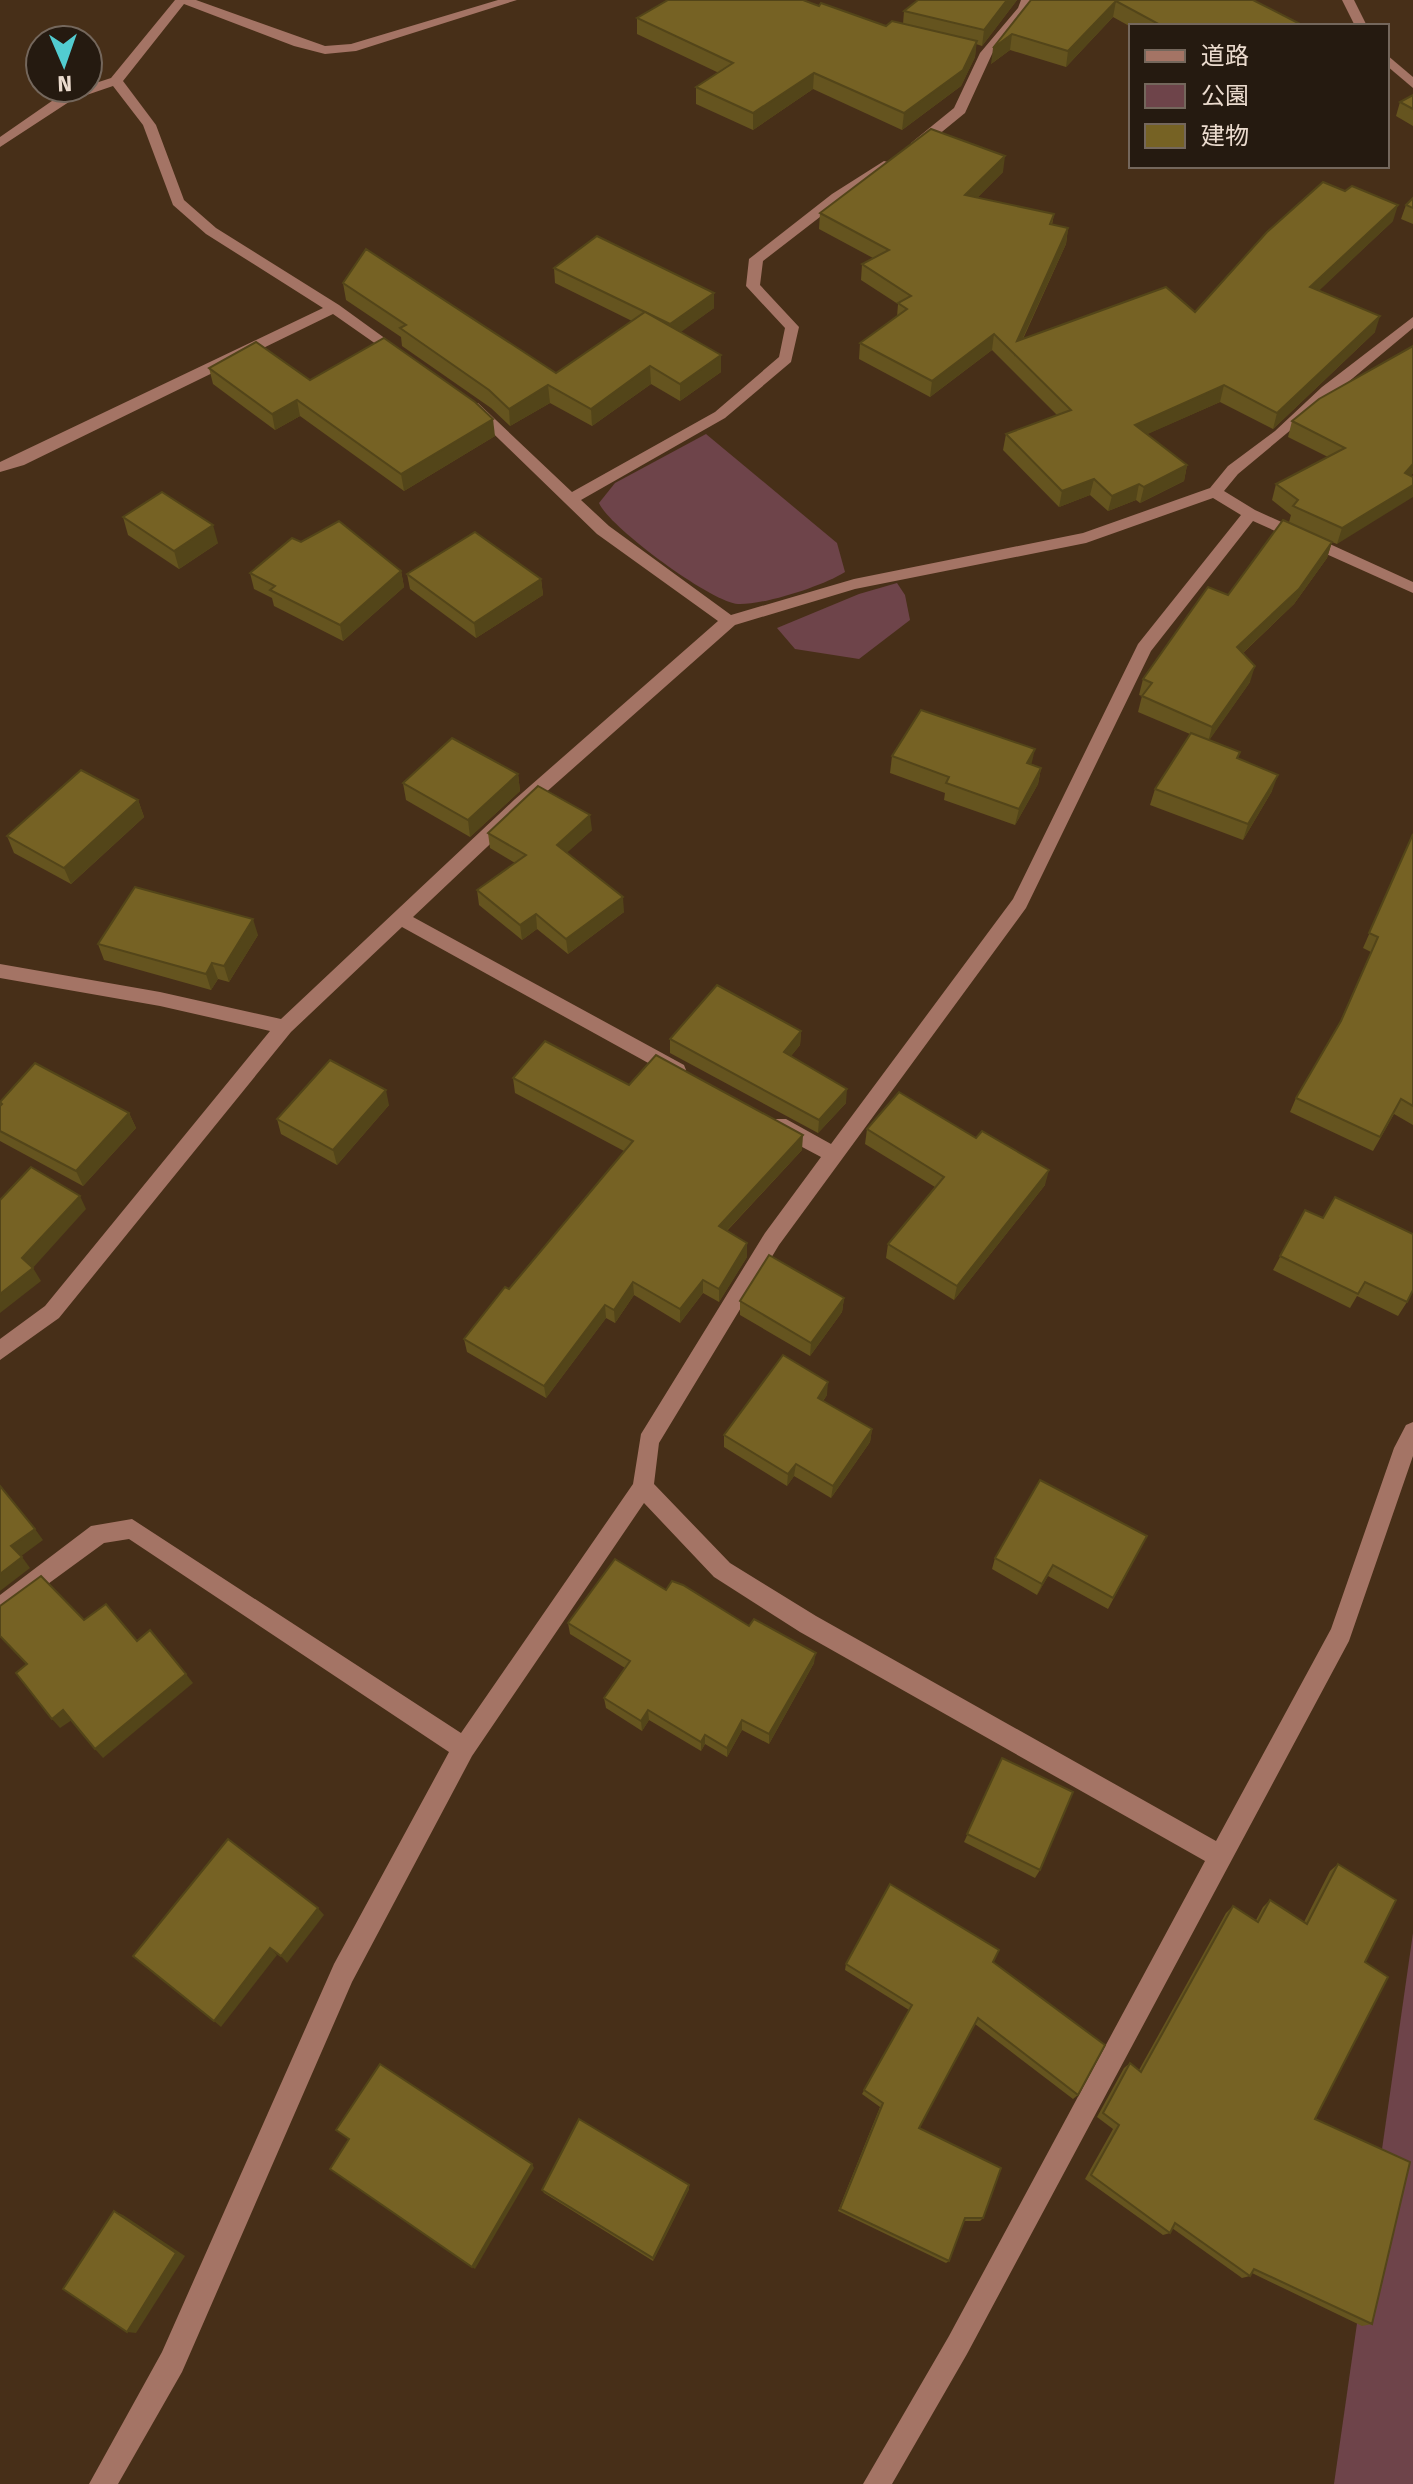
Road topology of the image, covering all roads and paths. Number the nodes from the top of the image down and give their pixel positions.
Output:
1 (183, 0) edge
2 (511, 0) edge
3 (1027, 0) edge
4 (1348, 0) edge
5 (1360, 24) edge
6 (970, 49) edge
7 (986, 53) junction
8 (1389, 61) edge
9 (116, 81) junction
10 (1413, 84) edge
11 (0, 143) edge
12 (334, 308) junction
13 (1413, 321) edge
14 (409, 361) edge
15 (459, 396) edge
16 (0, 467) edge
17 (1215, 492) junction
18 (573, 498) junction
19 (1250, 514) junction
20 (1413, 588) edge
21 (729, 621) junction
22 (400, 918) junction
23 (0, 971) edge
24 (284, 1027) junction
25 (692, 1078) edge
26 (762, 1116) edge
27 (832, 1154) junction
28 (0, 1351) edge
29 (1413, 1432) edge
30 (643, 1487) junction
31 (0, 1608) edge
32 (464, 1748) junction
33 (1221, 1857) junction
34 (103, 2484) edge
35 (877, 2484) edge

1 - 2 street
1 - 9 street
3 - 7 street
4 - 5 street
6 - 7 street
7 - 18 street
8 - 10 street
9 - 11 street
9 - 12 street
12 - 14 street
12 - 16 street
13 - 17 street
15 - 18 street
17 - 19 street
17 - 21 street
18 - 21 street
19 - 20 street
19 - 27 street
21 - 22 street
22 - 24 street
22 - 25 street
23 - 24 street
24 - 28 street
26 - 27 street
27 - 30 street
29 - 33 street
30 - 32 street
30 - 33 street
31 - 32 street
32 - 34 street
33 - 35 street

